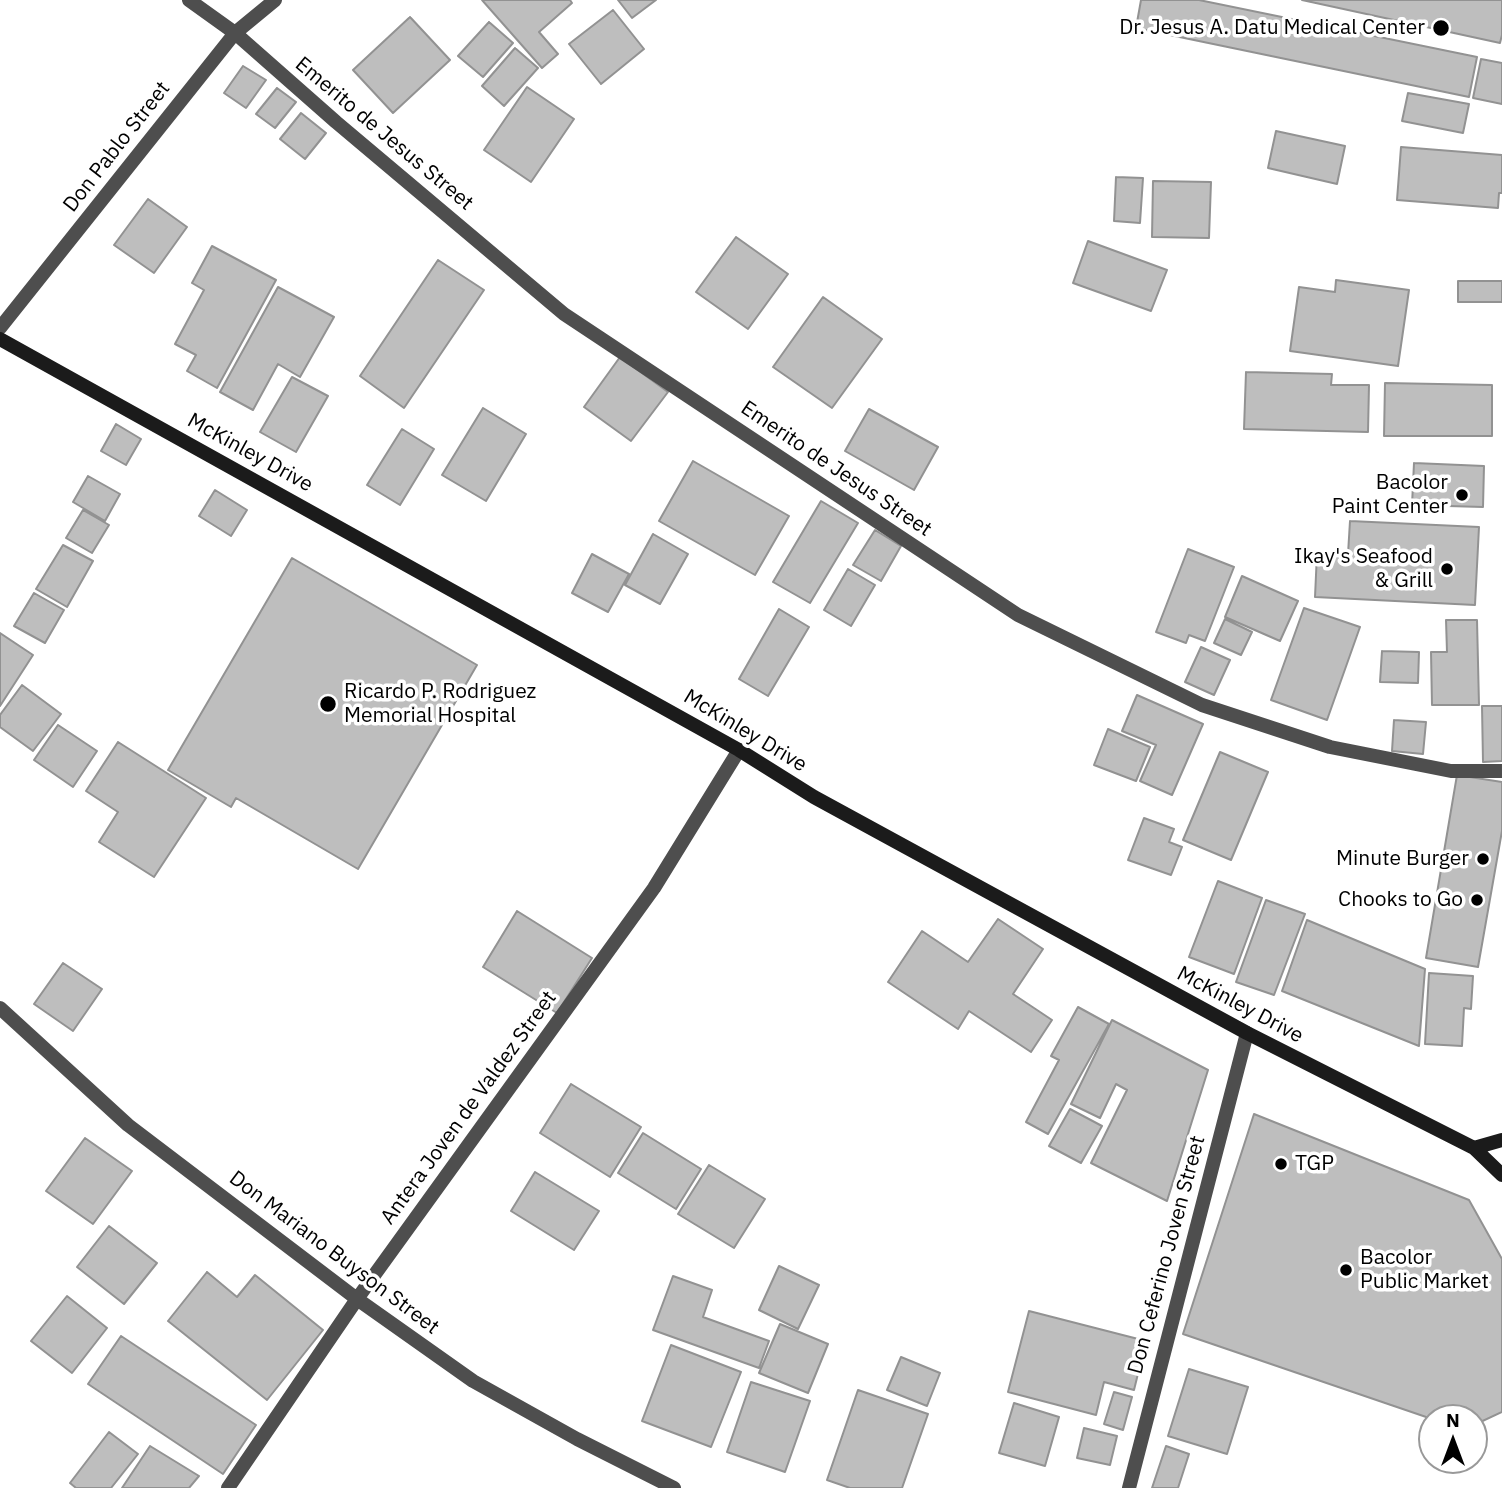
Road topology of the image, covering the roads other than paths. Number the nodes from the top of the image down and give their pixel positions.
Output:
1 (189, 0) edge
2 (275, 0) edge
3 (235, 33) junction
4 (0, 328) edge
5 (0, 339) edge
6 (739, 750) junction
7 (1502, 771) edge
8 (0, 1008) edge
9 (1247, 1033) junction
10 (1502, 1140) edge
11 (1474, 1148) junction
12 (1502, 1175) edge
13 (357, 1299) junction
14 (228, 1488) edge
15 (674, 1488) edge
16 (1129, 1488) edge

1 - 3 street, Emerito de Jesus Street
2 - 3 street, Don Pablo Street
3 - 4 street, Don Pablo Street
3 - 7 street, Emerito de Jesus Street
5 - 6 main road, McKinley Drive
6 - 9 main road, McKinley Drive
6 - 13 street, Antera Joven de Valdez Street
8 - 13 street, Don Mariano Buyson Street
9 - 11 main road, McKinley Drive
9 - 16 street, Don Ceferino Joven Street
10 - 11 main road
11 - 12 main road, McKinley Drive
13 - 14 street, Antera Joven de Valdez Street
13 - 15 street, Don Mariano Buyson Street

